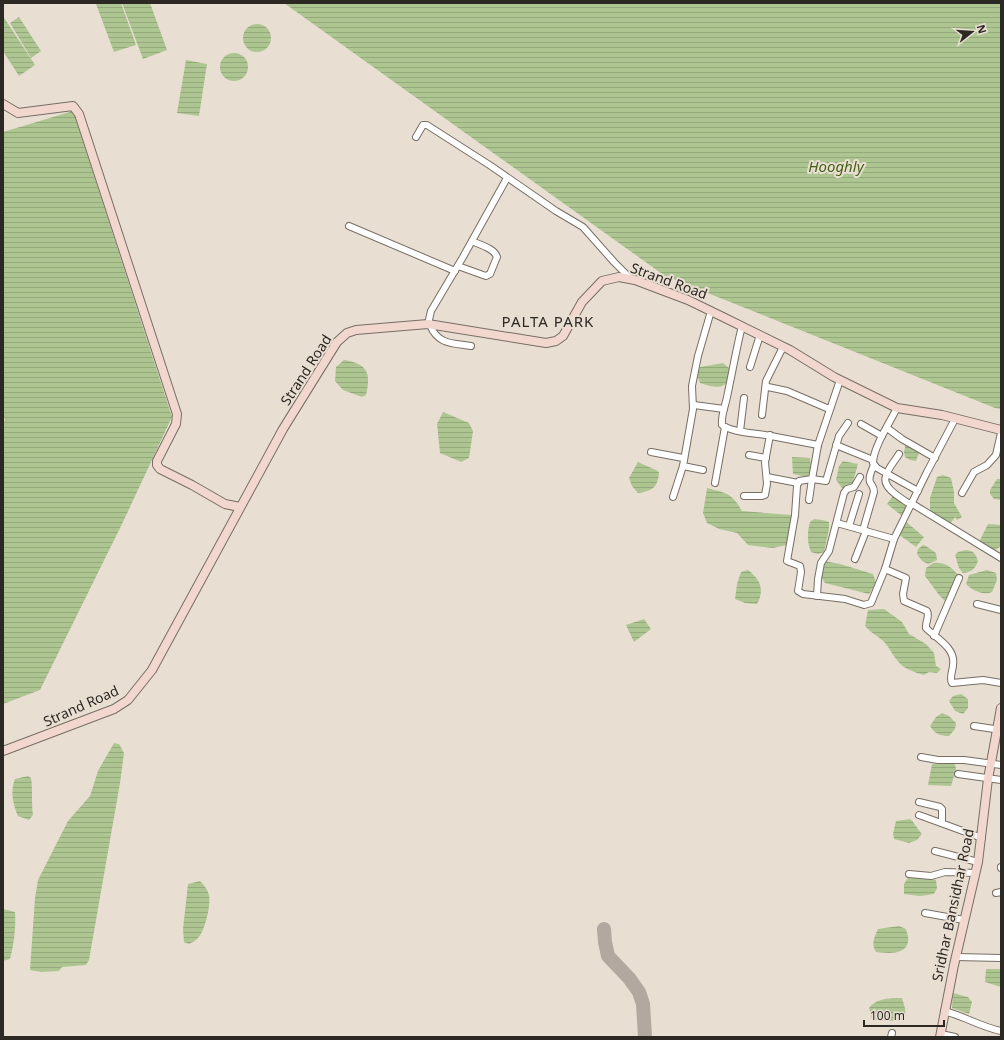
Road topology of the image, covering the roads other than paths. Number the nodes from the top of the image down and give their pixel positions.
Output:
1 (3, 104) edge
2 (416, 137) dead end
3 (507, 178) junction
4 (349, 226) dead end
5 (472, 241) junction
6 (456, 269) junction
7 (631, 279) junction
8 (711, 311) junction
9 (429, 325) junction
10 (742, 326) junction
11 (760, 335) junction
12 (471, 346) dead end
13 (783, 346) junction
14 (750, 367) dead end
15 (840, 380) junction
16 (768, 387) dead end
17 (744, 398) dead end
18 (694, 404) junction
19 (724, 408) junction
20 (897, 408) junction
21 (829, 409) junction
22 (762, 415) dead end
23 (956, 419) junction
24 (848, 423) dead end
25 (861, 424) dead end
26 (725, 427) junction
27 (887, 428) junction
28 (740, 431) junction
29 (1001, 431) edge
30 (770, 435) junction
31 (882, 436) junction
32 (836, 445) junction
33 (818, 446) junction
34 (651, 452) dead end
35 (899, 454) dead end
36 (749, 456) dead end
37 (683, 458) junction
38 (766, 458) junction
39 (935, 458) junction
40 (874, 463) junction
41 (683, 466) junction
42 (703, 470) dead end
43 (887, 474) junction
44 (767, 477) junction
45 (860, 477) dead end
46 (812, 479) junction
47 (715, 483) dead end
48 (798, 483) junction
49 (918, 491) junction
50 (962, 493) dead end
51 (860, 494) dead end
52 (744, 496) dead end
53 (673, 497) dead end
54 (809, 500) dead end
55 (911, 504) junction
56 (240, 507) junction
57 (837, 523) junction
58 (849, 526) junction
59 (864, 531) junction
60 (894, 539) junction
61 (1001, 558) edge
62 (855, 559) dead end
63 (885, 569) junction
64 (959, 578) dead end
65 (817, 596) junction
66 (977, 604) dead end
67 (1001, 610) edge
68 (934, 636) junction
69 (1001, 683) edge
70 (1001, 708) edge
71 (974, 726) dead end
72 (999, 730) edge
73 (3, 751) edge
74 (921, 757) dead end
75 (991, 764) junction
76 (1001, 765) edge
77 (958, 774) dead end
78 (988, 779) junction
79 (1001, 780) edge
80 (919, 802) dead end
81 (919, 815) dead end
82 (942, 823) junction
83 (982, 838) junction
84 (935, 851) dead end
85 (978, 862) junction
86 (976, 873) junction
87 (909, 874) dead end
88 (925, 913) dead end
89 (964, 920) junction
90 (956, 957) junction
91 (1001, 958) edge
92 (944, 1011) junction
93 (993, 1030) junction
94 (1001, 1031) edge
95 (941, 1036) edge
96 (955, 1037) edge
97 (992, 1037) edge

1 - 56 street
2 - 3 street
3 - 5 street
3 - 7 street
4 - 6 street
5 - 6 street
5 - 6 street
6 - 9 street
7 - 8 street, Strand Road
7 - 9 street, Strand Road
8 - 10 street, Strand Road
8 - 18 street
9 - 12 street
9 - 56 street, Strand Road
10 - 11 street, Strand Road
10 - 19 street
11 - 13 street, Strand Road
11 - 14 street
13 - 15 street, Strand Road
13 - 22 street
15 - 20 street, Strand Road
15 - 21 street
16 - 21 street
17 - 28 street
18 - 19 street
18 - 37 street
19 - 26 street
20 - 23 street, Strand Road
20 - 27 street
21 - 33 street
23 - 29 street, Strand Road
23 - 39 street
24 - 32 street
25 - 31 street
26 - 28 street
26 - 47 street
27 - 31 street
27 - 39 street
28 - 30 street
29 - 50 street
30 - 33 street
30 - 38 street
31 - 40 street
32 - 40 street
32 - 46 street
33 - 46 street
34 - 37 street
35 - 43 street
36 - 38 street
37 - 41 street
38 - 44 street
39 - 49 street
40 - 43 street
40 - 59 street
41 - 42 street
41 - 53 street
43 - 49 street
43 - 55 street
44 - 48 street
44 - 52 street
45 - 57 street
46 - 48 street
46 - 54 street
48 - 65 street
49 - 55 street
51 - 58 street
55 - 60 street
55 - 61 street
56 - 73 street, Strand Road
57 - 58 street
57 - 65 street
58 - 59 street
59 - 60 street
59 - 62 street
60 - 63 street
63 - 65 street
63 - 68 street
64 - 68 street
66 - 67 street
68 - 69 street
70 - 72 street, Sridhar Bansidhar Road
71 - 72 street
72 - 75 street, Sridhar Bansidhar Road
74 - 75 street
75 - 76 street
75 - 78 street, Sridhar Bansidhar Road
77 - 78 street
78 - 79 street
78 - 83 street, Sridhar Bansidhar Road
80 - 82 street
81 - 82 street
82 - 83 street
83 - 85 street, Sridhar Bansidhar Road
84 - 85 street
85 - 86 street, Sridhar Bansidhar Road
86 - 87 street
86 - 89 street, Sridhar Bansidhar Road
88 - 89 street
89 - 90 street, Sridhar Bansidhar Road
90 - 91 street
90 - 92 street, Sridhar Bansidhar Road
92 - 93 street
92 - 95 street, Sridhar Bansidhar Road
93 - 94 street
93 - 97 street
95 - 96 street

